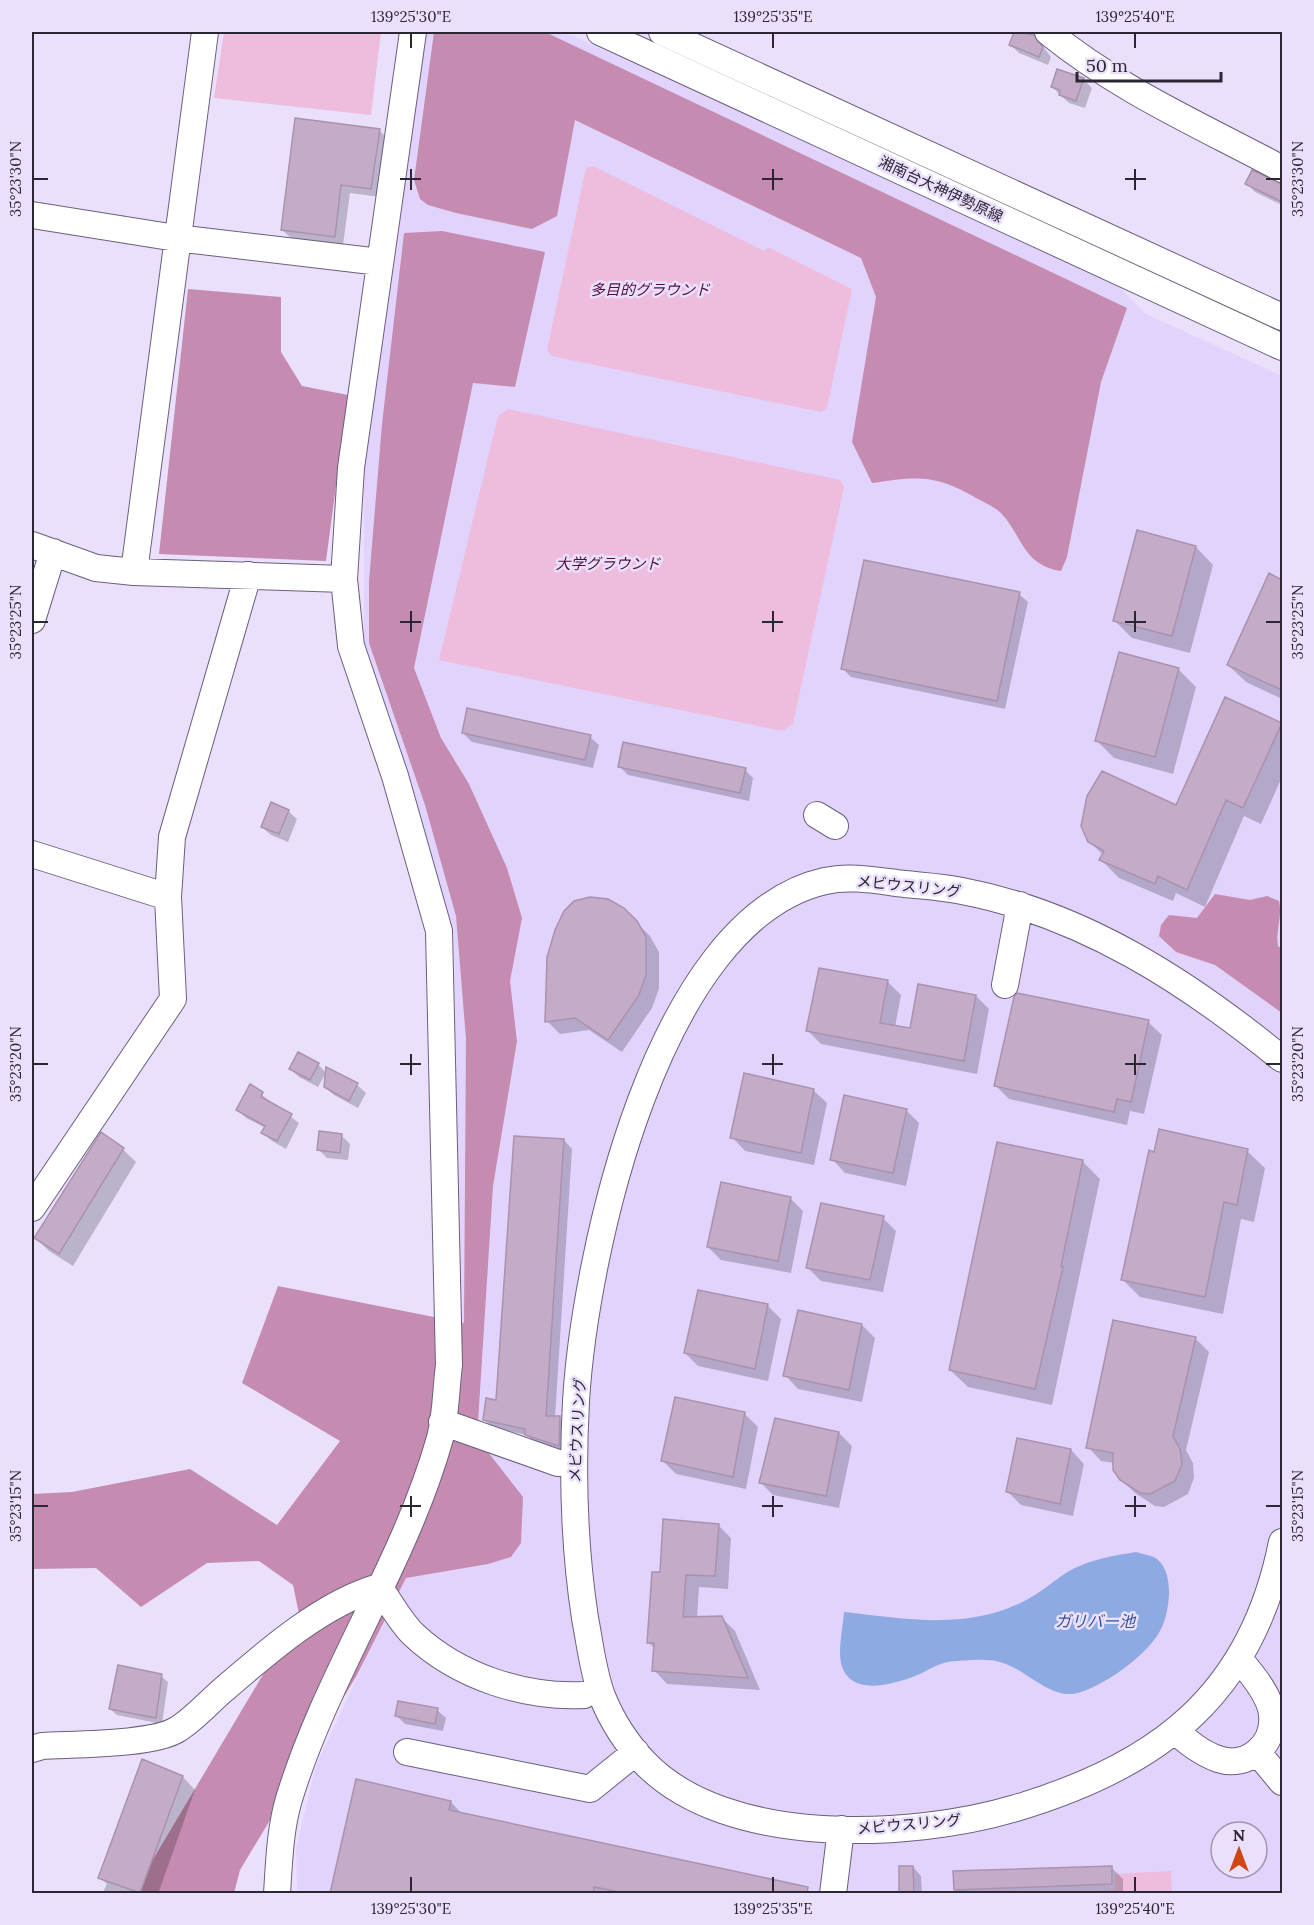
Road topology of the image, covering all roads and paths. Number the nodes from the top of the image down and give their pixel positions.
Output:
1 (204, 32) edge
2 (413, 32) edge
3 (600, 32) edge
4 (662, 32) edge
5 (1048, 32) edge
6 (1282, 169) edge
7 (32, 214) edge
8 (176, 238) junction
9 (380, 262) junction
10 (1282, 317) edge
11 (1282, 347) edge
12 (42, 548) edge
13 (134, 572) junction
14 (248, 575) junction
15 (344, 579) junction
16 (32, 620) edge
17 (32, 854) edge
18 (168, 897) junction
19 (1020, 905) junction
20 (1005, 985) dead end
21 (1282, 1059) edge
22 (32, 1208) edge
23 (442, 1422) junction
24 (574, 1463) junction
25 (1282, 1542) edge
26 (379, 1587) junction
27 (1240, 1660) junction
28 (584, 1695) dead end
29 (1175, 1731) junction
30 (32, 1749) edge
31 (407, 1752) dead end
32 (636, 1752) junction
33 (1258, 1753) junction
34 (1282, 1782) edge
35 (841, 1829) junction
36 (277, 1893) edge
37 (833, 1893) edge

1 - 8 street
2 - 9 street
3 - 11 street, 湘南台大神伊勢原線
4 - 10 street, 湘南台大神伊勢原線
5 - 6 street
7 - 8 street
8 - 9 street
8 - 13 street
9 - 15 street
12 - 13 street
12 - 16 street
13 - 14 street
14 - 15 street
14 - 18 street
15 - 23 street
17 - 18 street
18 - 22 street
19 - 20 street
19 - 21 street, メビウスリング
19 - 24 street, メビウスリング
23 - 24 street
23 - 26 street
24 - 32 street, メビウスリング
25 - 27 street, メビウスリング
26 - 28 street
26 - 30 street
26 - 36 street
27 - 29 street, メビウスリング
27 - 33 street
29 - 33 street
29 - 35 street, メビウスリング
31 - 32 street
32 - 35 street, メビウスリング
33 - 34 street
35 - 37 street

